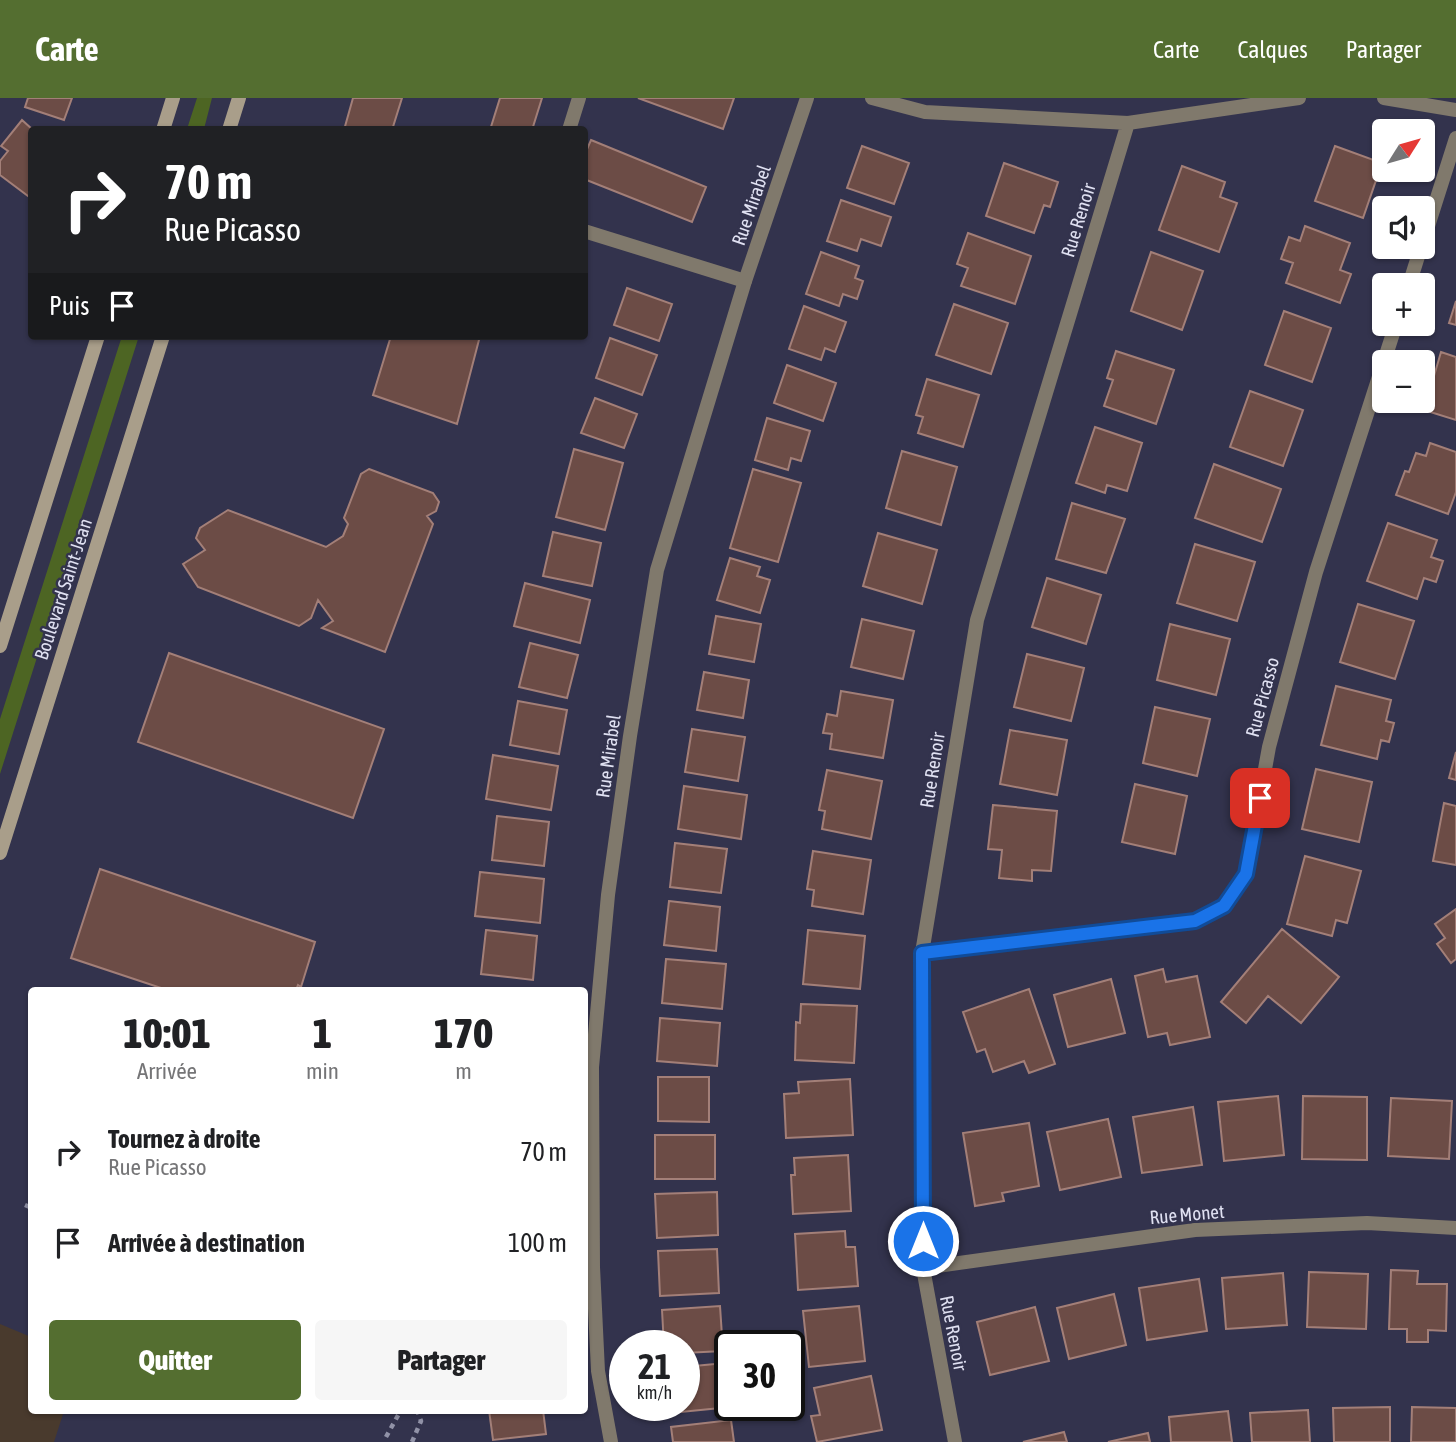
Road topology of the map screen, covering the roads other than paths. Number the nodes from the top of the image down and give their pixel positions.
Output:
1 (173, 98) edge
2 (239, 98) edge
3 (579, 98) edge
4 (807, 98) edge
5 (872, 98) edge
6 (1299, 98) edge
7 (1384, 98) edge
8 (1456, 110) edge
9 (1128, 123) junction
10 (164, 126) edge
11 (230, 126) edge
12 (570, 126) edge
13 (1456, 138) edge
14 (1435, 204) edge
15 (588, 232) edge
16 (745, 281) junction
17 (1392, 336) edge
18 (97, 340) edge
19 (162, 340) edge
20 (0, 646) edge
21 (0, 853) edge
22 (922, 953) junction
23 (1456, 1228) edge
24 (923, 1268) junction
25 (611, 1442) edge
26 (956, 1442) edge

1 - 10 main road
2 - 11 main road
3 - 12 street
4 - 16 street, Rue Mirabel
5 - 9 street
6 - 9 street
7 - 8 street
9 - 22 street, Rue Renoir
13 - 14 street
15 - 16 street
16 - 25 street, Rue Mirabel
17 - 22 street, Rue Picasso
18 - 20 main road
19 - 21 main road, Boulevard Saint-Jean
22 - 24 street, Rue Renoir
23 - 24 street, Rue Monet
24 - 26 street, Rue Renoir

